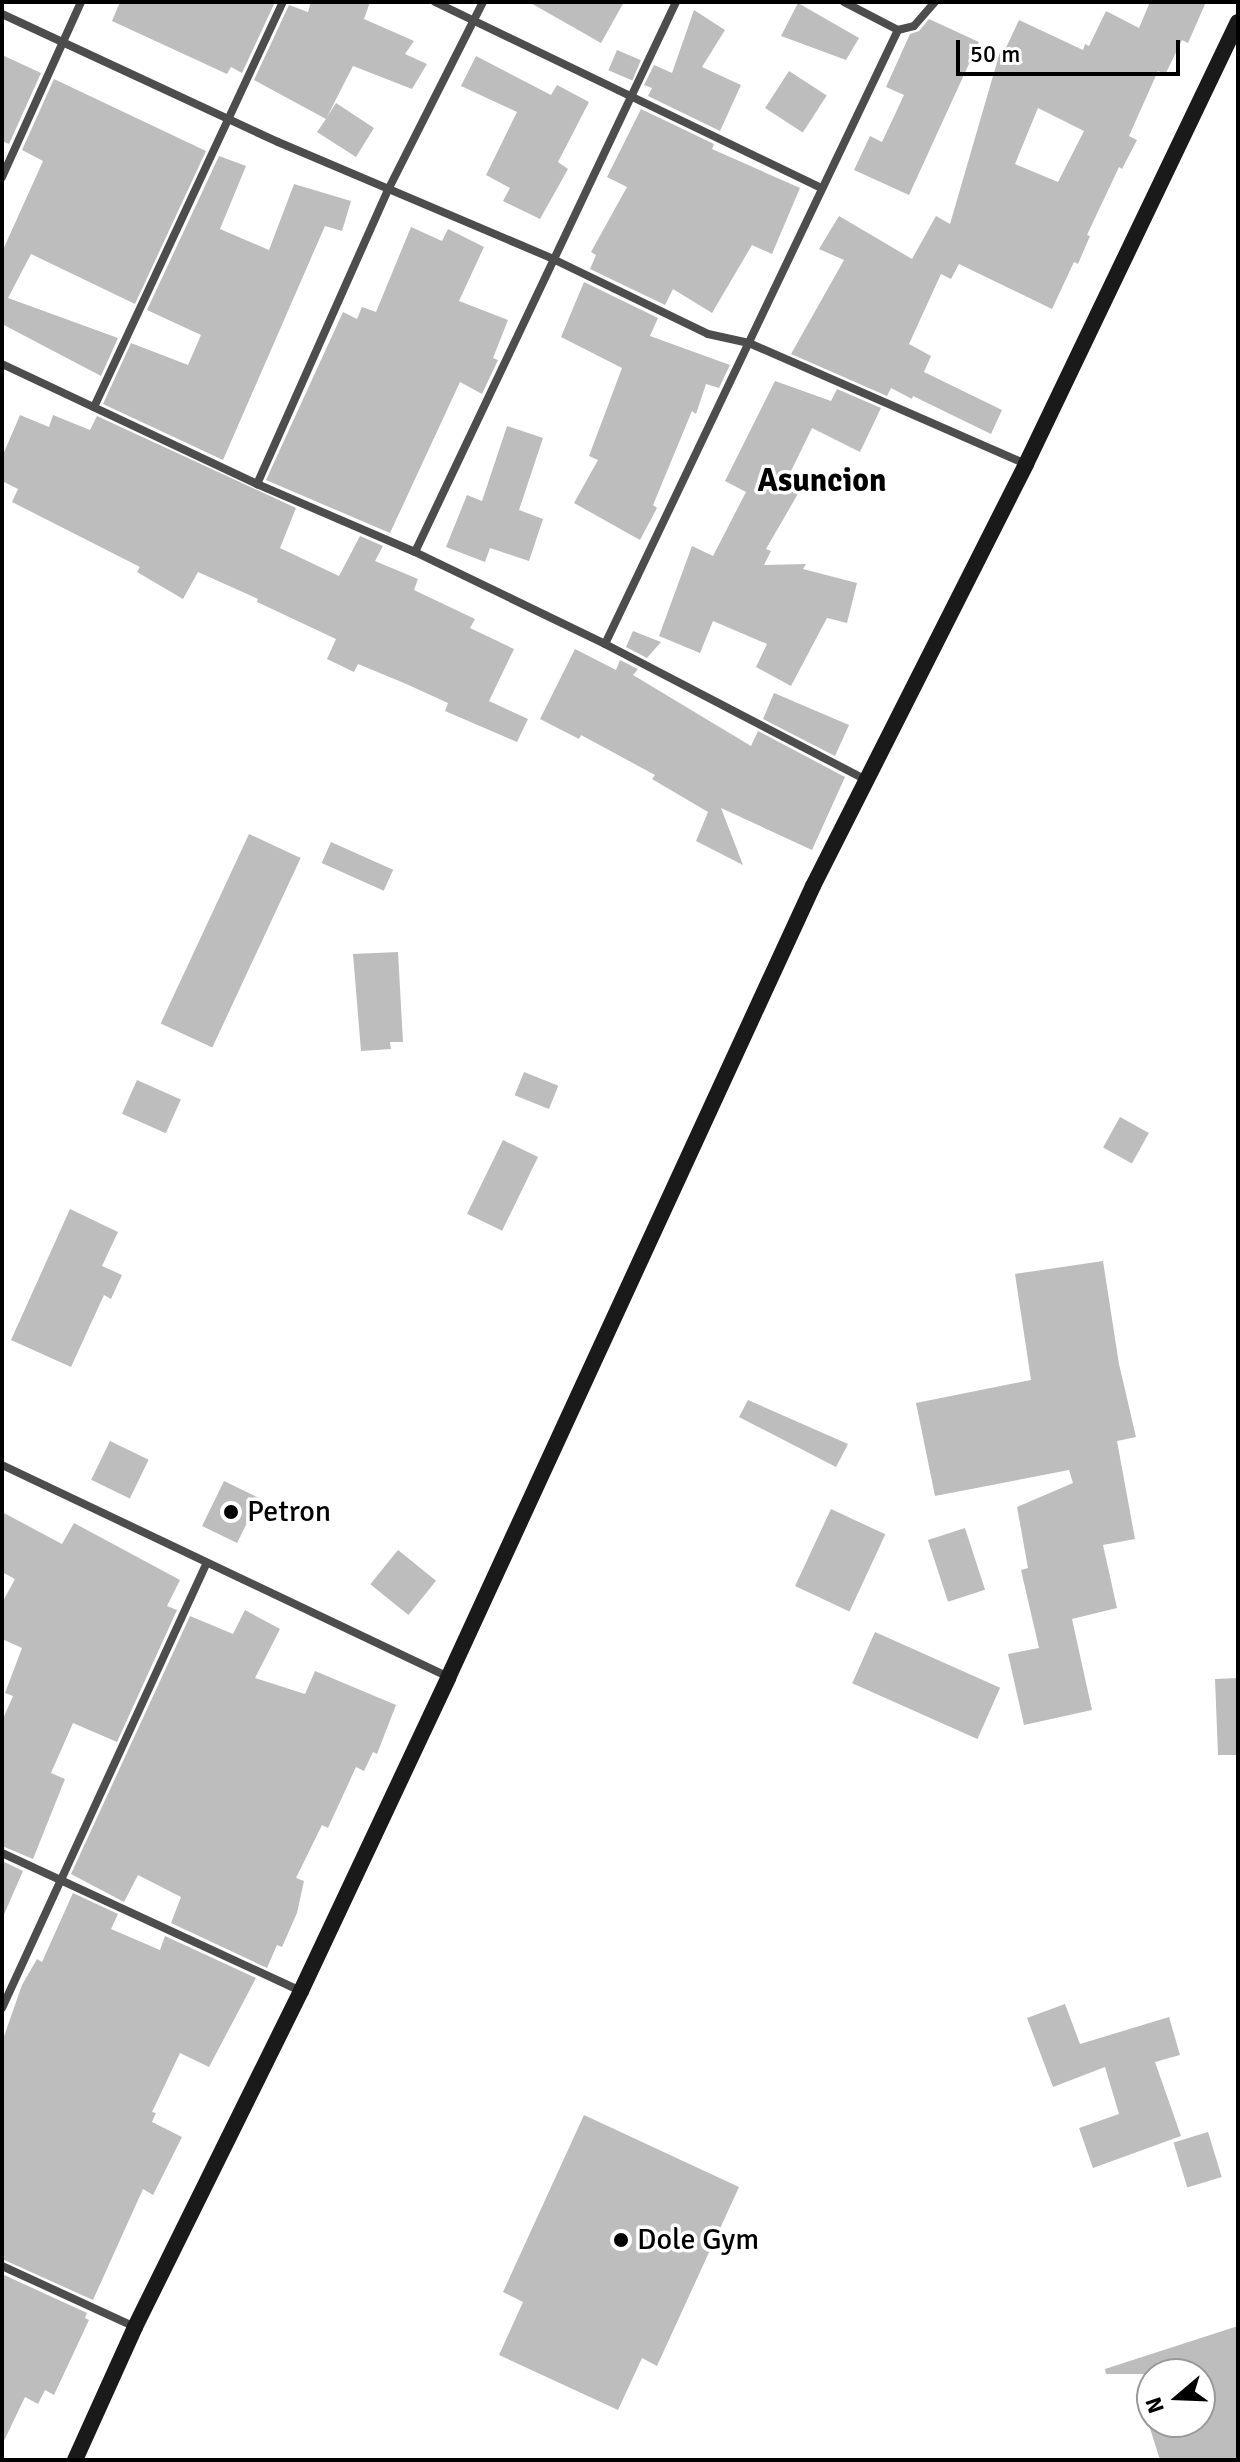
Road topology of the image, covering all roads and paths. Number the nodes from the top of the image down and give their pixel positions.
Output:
1 (81, 2) edge
2 (283, 2) edge
3 (435, 2) edge
4 (483, 2) edge
5 (676, 2) edge
6 (844, 2) edge
7 (935, 2) edge
8 (2, 14) edge
9 (473, 20) junction
10 (1237, 29) edge
11 (898, 30) junction
12 (62, 44) junction
13 (631, 97) junction
14 (230, 119) junction
15 (2, 177) edge
16 (389, 188) junction
17 (822, 188) junction
18 (553, 259) junction
19 (749, 343) junction
20 (2, 364) edge
21 (94, 407) junction
22 (1026, 464) junction
23 (257, 484) junction
24 (415, 552) junction
25 (605, 644) junction
26 (866, 780) junction
27 (2, 1465) edge
28 (206, 1565) junction
29 (448, 1678) junction
30 (2, 1853) edge
31 (60, 1880) junction
32 (301, 1991) junction
33 (2, 2008) edge
34 (2, 2266) edge
35 (135, 2327) junction
36 (75, 2460) edge

1 - 12 street
2 - 14 street
3 - 9 street
4 - 9 street
5 - 13 street
6 - 11 street
7 - 11 street
8 - 12 street
9 - 13 street
9 - 16 street
10 - 22 main road
11 - 17 street
12 - 14 street
12 - 15 street
13 - 17 street
13 - 18 street
14 - 16 street
14 - 21 street
16 - 18 street
16 - 23 street
17 - 19 street
18 - 19 street
18 - 24 street
19 - 22 street
19 - 25 street
20 - 21 street
21 - 23 street
22 - 26 main road
23 - 24 street
24 - 25 street
25 - 26 street
26 - 29 main road
27 - 28 street
28 - 29 street
28 - 31 street
29 - 32 main road
30 - 31 street
31 - 32 street
31 - 33 street
32 - 35 main road
34 - 35 street
35 - 36 main road

